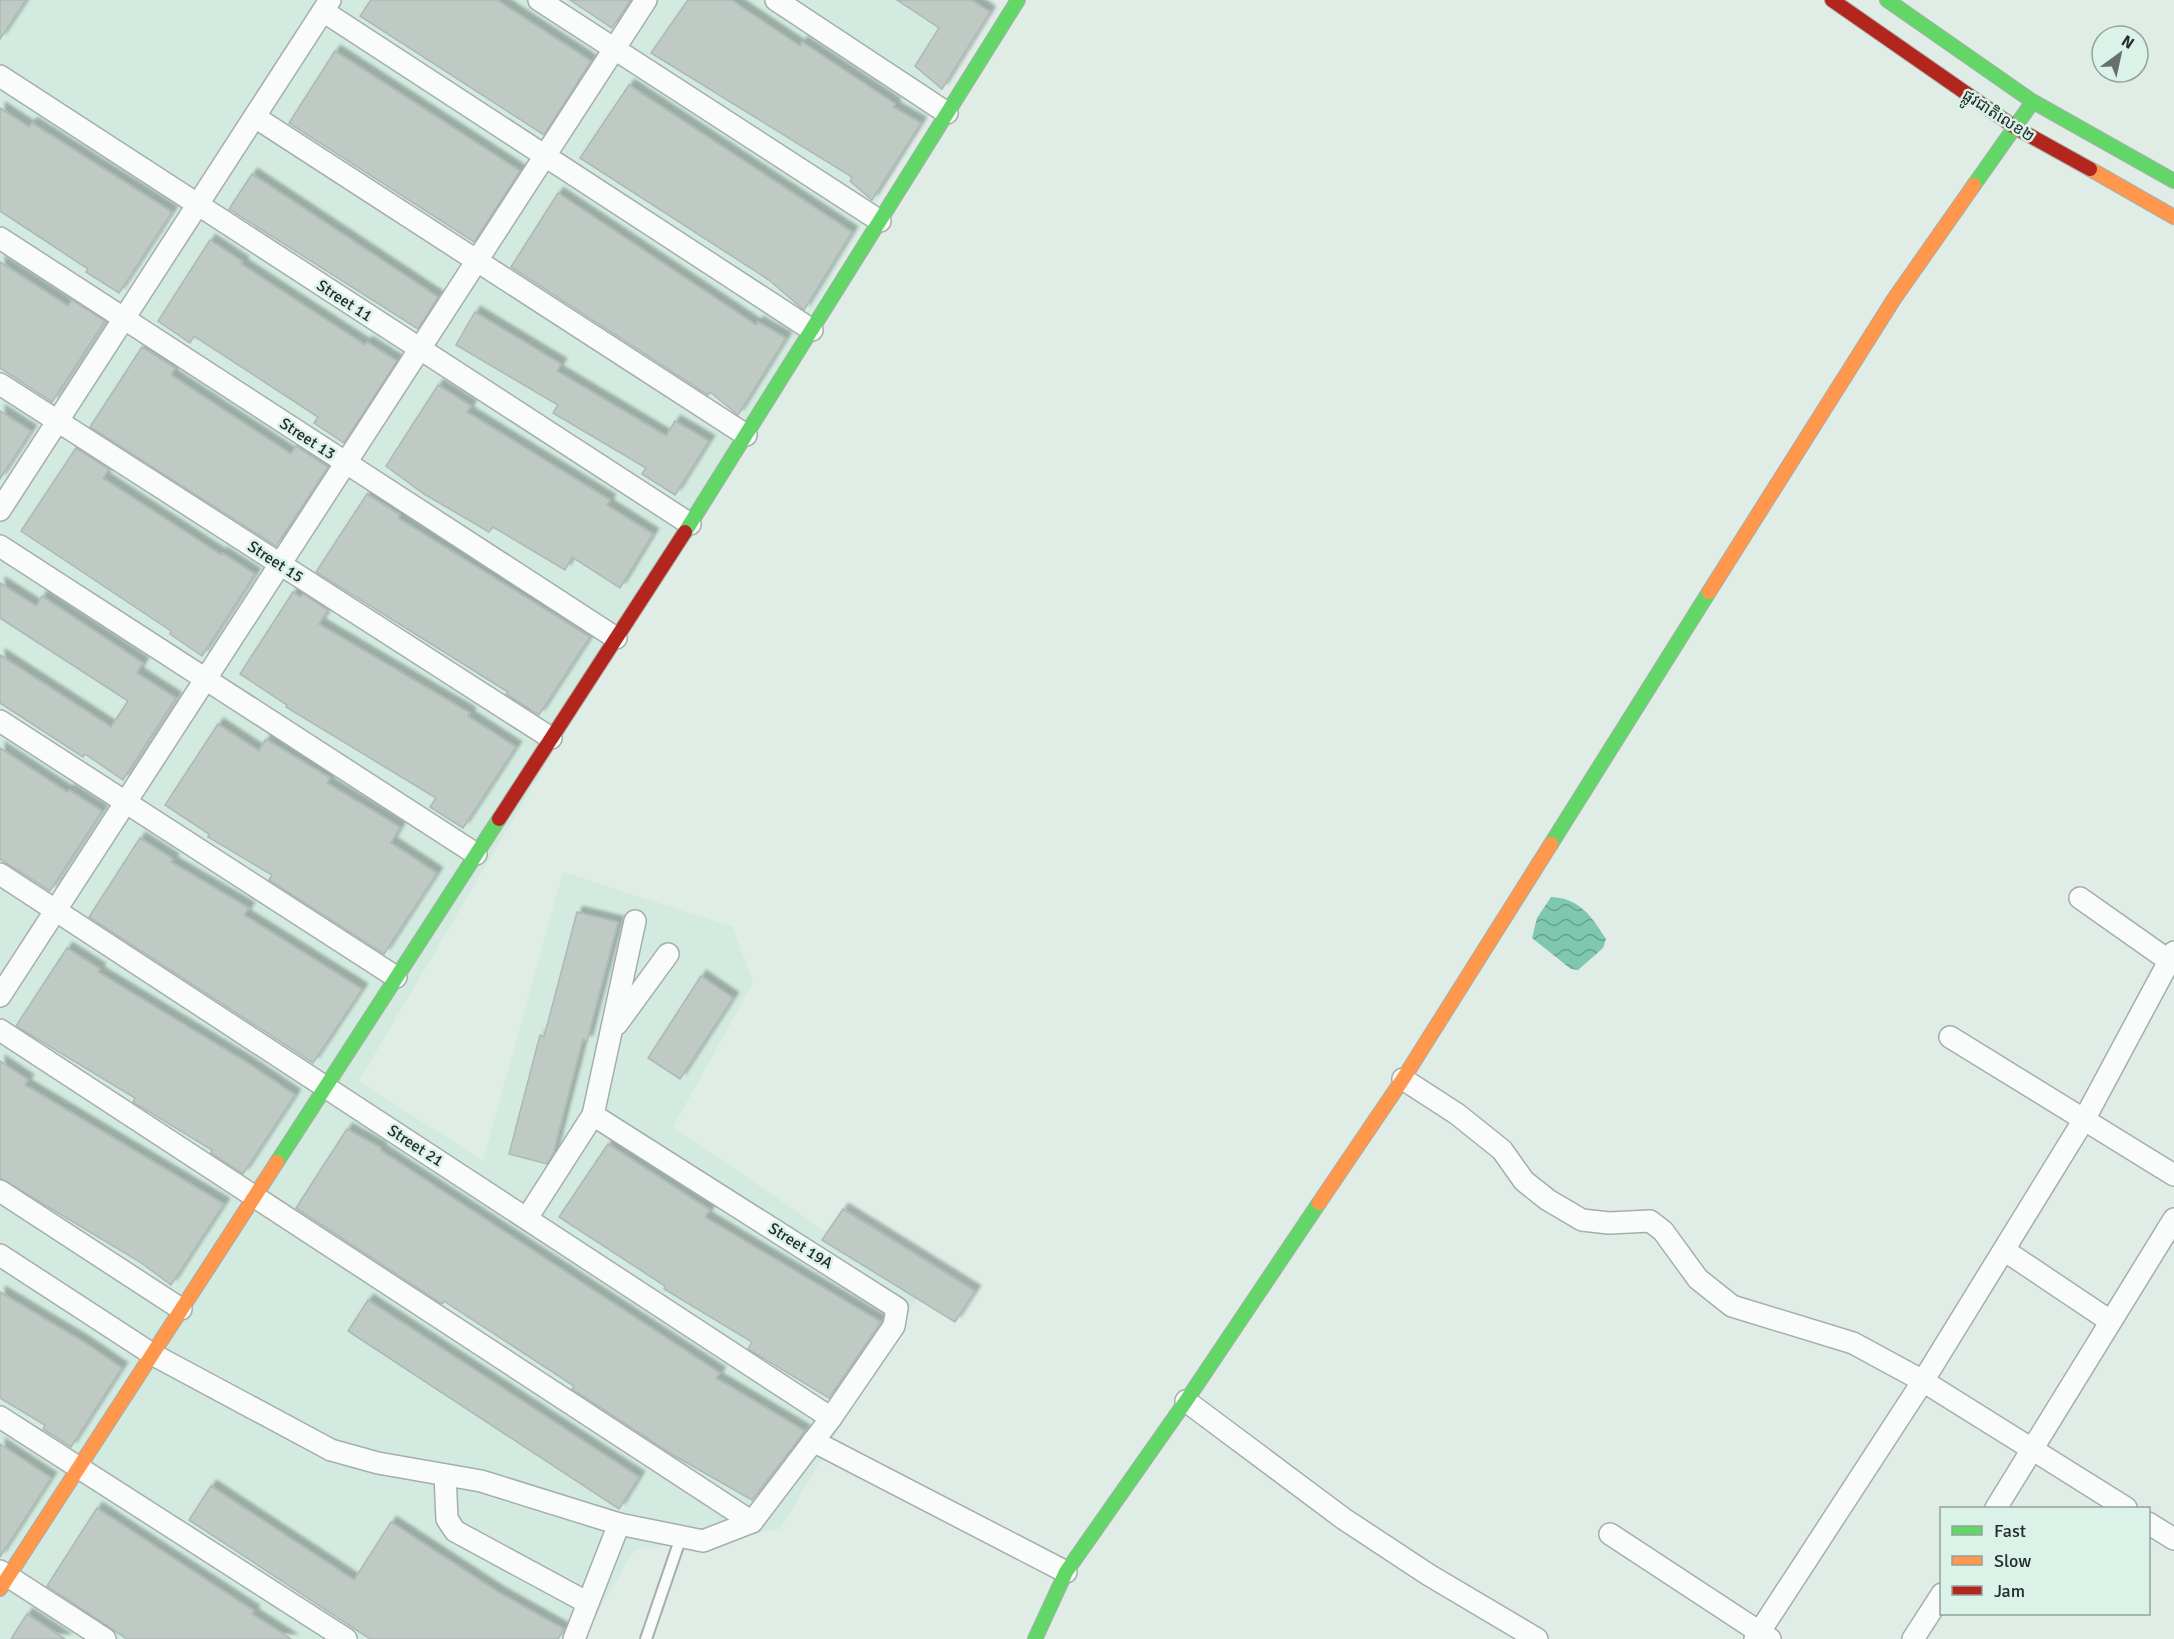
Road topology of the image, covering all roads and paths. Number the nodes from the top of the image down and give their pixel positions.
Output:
1 (539, 0) edge
2 (646, 0) edge
3 (776, 0) edge
4 (1018, 0) edge
5 (1832, 0) edge
6 (1887, 0) edge
7 (327, 6) edge
8 (615, 49) junction
9 (0, 76) edge
10 (2032, 101) junction
11 (947, 113) junction
12 (255, 117) junction
13 (2016, 128) junction
14 (545, 156) junction
15 (2174, 181) edge
16 (198, 205) junction
17 (2174, 217) edge
18 (880, 221) junction
19 (0, 238) edge
20 (477, 261) junction
21 (124, 318) junction
22 (812, 330) junction
23 (420, 349) junction
24 (0, 384) edge
25 (58, 421) junction
26 (746, 435) junction
27 (346, 463) junction
28 (0, 510) edge
29 (690, 524) junction
30 (0, 546) edge
31 (281, 564) junction
32 (616, 638) junction
33 (206, 679) junction
34 (0, 722) edge
35 (551, 738) junction
36 (126, 803) junction
37 (476, 854) junction
38 (0, 874) edge
39 (2080, 898) dead end
40 (56, 910) junction
41 (635, 921) dead end
42 (668, 954) dead end
43 (2171, 956) edge
44 (396, 977) junction
45 (0, 996) edge
46 (0, 1030) edge
47 (611, 1031) junction
48 (1950, 1037) dead end
49 (1403, 1079) junction
50 (326, 1086) junction
51 (593, 1115) junction
52 (2085, 1118) junction
53 (2174, 1174) edge
54 (0, 1191) edge
55 (254, 1196) junction
56 (526, 1218) junction
57 (2174, 1219) edge
58 (2004, 1250) junction
59 (0, 1254) edge
60 (181, 1309) junction
61 (2110, 1321) junction
62 (153, 1354) junction
63 (1923, 1381) junction
64 (1186, 1401) junction
65 (0, 1417) edge
66 (831, 1418) junction
67 (813, 1441) junction
68 (2033, 1450) junction
69 (77, 1467) junction
70 (445, 1475) junction
71 (1997, 1507) edge
72 (2123, 1507) edge
73 (752, 1522) junction
74 (619, 1524) junction
75 (2150, 1524) edge
76 (1610, 1534) dead end
77 (681, 1537) junction
78 (2174, 1539) edge
79 (1066, 1572) junction
80 (3, 1579) edge
81 (1940, 1596) edge
82 (588, 1604) junction
83 (1762, 1637) edge
84 (105, 1639) edge
85 (346, 1639) edge
86 (574, 1639) edge
87 (646, 1639) edge
88 (1035, 1639) edge
89 (1537, 1639) edge
90 (1913, 1639) edge

1 - 8 street
2 - 8 street
3 - 11 street
4 - 11 main road
5 - 13 main road, ផ្លូវជាតិលេខ២
6 - 10 main road, ផ្លូវជាតិលេខ២
7 - 12 street
7 - 14 street
8 - 14 street
8 - 18 street
9 - 16 street, Street 11
10 - 13 main road
10 - 15 main road, ផ្លូវជាតិលេខ២
11 - 18 main road
12 - 16 street
12 - 20 street
13 - 17 main road, ផ្លូវជាតិលេខ២
13 - 49 main road
14 - 20 street
14 - 22 street
16 - 21 street
16 - 23 street, Street 11
18 - 22 main road
19 - 21 street, Street 13
20 - 23 street
20 - 26 street
21 - 25 street
21 - 27 street, Street 13
22 - 26 main road
23 - 27 street
23 - 29 street, Street 11
24 - 25 street, Street 15
25 - 28 street
25 - 31 street, Street 15
26 - 29 main road
27 - 31 street
27 - 32 street, Street 13
29 - 32 main road
30 - 33 street
31 - 33 street
31 - 35 street, Street 15
32 - 35 main road
33 - 36 street
33 - 37 street
34 - 36 street
35 - 37 main road
36 - 40 street
36 - 44 street
37 - 44 main road
38 - 40 street, Street 21
39 - 43 street
40 - 45 street
40 - 50 street, Street 21
41 - 47 street
42 - 47 street
43 - 52 street
44 - 50 main road
46 - 55 street
47 - 51 street
48 - 52 street
49 - 63 street
49 - 64 main road
50 - 55 main road
50 - 56 street, Street 21
51 - 56 street
51 - 66 street, Street 19A
52 - 53 street
52 - 58 street
54 - 60 street
55 - 60 main road
55 - 73 street
56 - 66 street, Street 21
57 - 61 street
58 - 61 street
58 - 63 street
59 - 62 street
60 - 62 main road
61 - 68 street
62 - 69 main road
62 - 70 street
63 - 68 street
63 - 83 street
64 - 79 main road
64 - 89 street
65 - 69 street
66 - 67 street
67 - 73 street
67 - 79 street
68 - 71 street
68 - 72 street
69 - 80 main road
69 - 85 street
70 - 74 street
70 - 82 street
73 - 77 street
74 - 77 street
74 - 82 street
75 - 78 street
76 - 83 street
77 - 87 lane
79 - 88 main road
80 - 84 street
81 - 90 street
82 - 86 street

